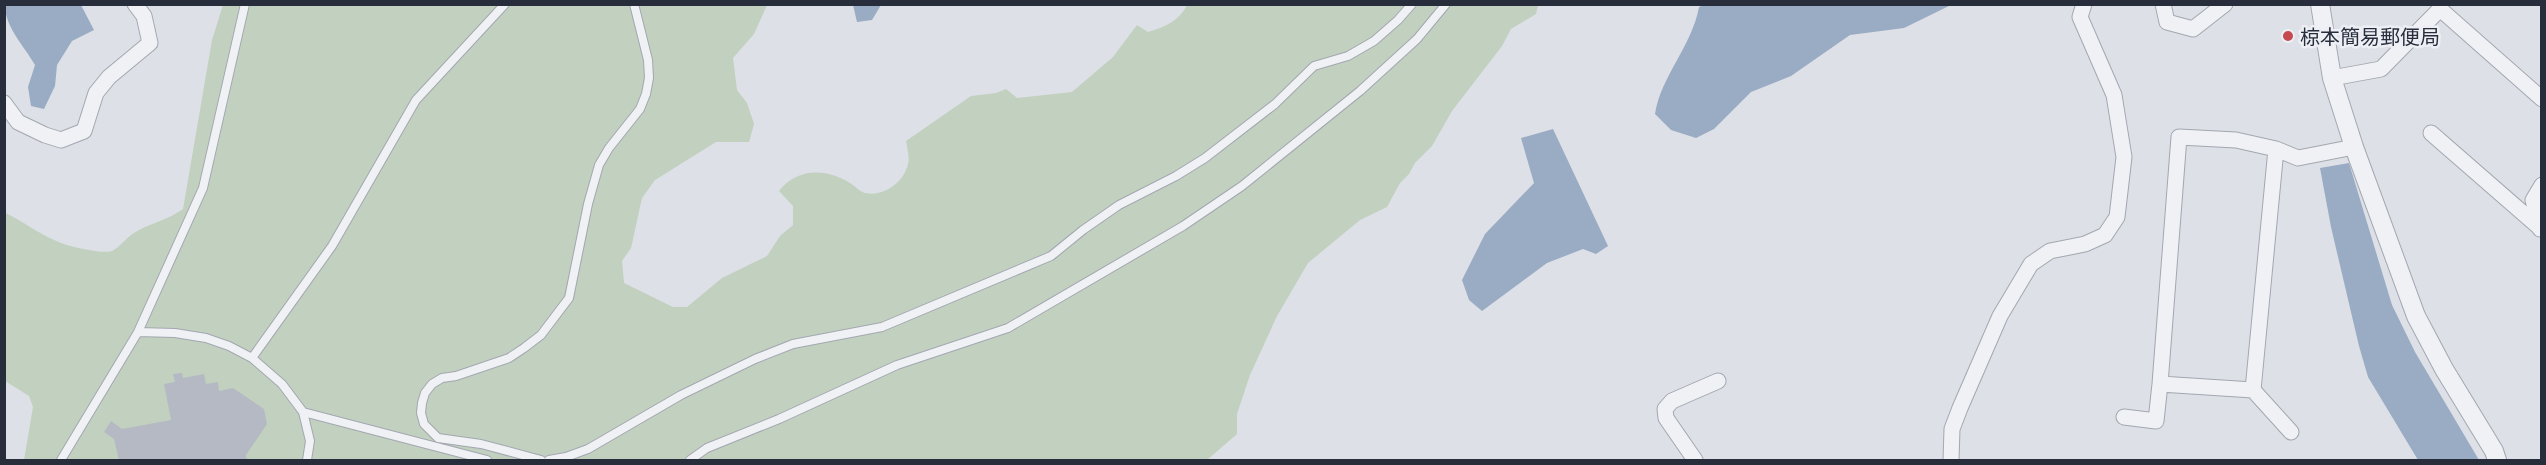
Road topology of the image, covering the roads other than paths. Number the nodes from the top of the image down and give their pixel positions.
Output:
1 (135, 4) edge
2 (244, 4) edge
3 (505, 4) edge
4 (634, 4) edge
5 (1412, 4) edge
6 (1446, 4) edge
7 (2084, 4) edge
8 (2163, 4) edge
9 (2225, 4) edge
10 (2320, 4) edge
11 (2332, 78) junction
12 (2541, 99) edge
13 (4, 102) edge
14 (2431, 133) dead end
15 (2354, 147) junction
16 (2276, 149) junction
17 (2541, 185) edge
18 (2540, 231) edge
19 (138, 332) junction
20 (252, 358) junction
21 (1718, 381) dead end
22 (2160, 384) junction
23 (2253, 390) junction
24 (303, 412) junction
25 (2124, 417) dead end
26 (2291, 432) dead end
27 (481, 444) junction
28 (472, 458) junction
29 (61, 460) edge
30 (307, 460) edge
31 (487, 460) edge
32 (541, 460) edge
33 (549, 460) edge
34 (690, 460) edge
35 (1695, 460) edge
36 (1951, 460) edge
37 (2497, 460) edge

1 - 13 street
2 - 19 lane
3 - 20 lane
4 - 27 lane
5 - 33 lane
6 - 34 lane
7 - 36 street
8 - 9 street
10 - 11 street
11 - 12 street
11 - 15 street
14 - 18 street
15 - 16 street
15 - 37 street
16 - 22 street
16 - 23 street
17 - 18 street
19 - 20 lane
19 - 29 lane
20 - 24 lane
21 - 35 street
22 - 23 street
22 - 25 street
23 - 26 street
24 - 28 lane
24 - 30 lane
27 - 28 lane
27 - 32 lane
28 - 31 lane

